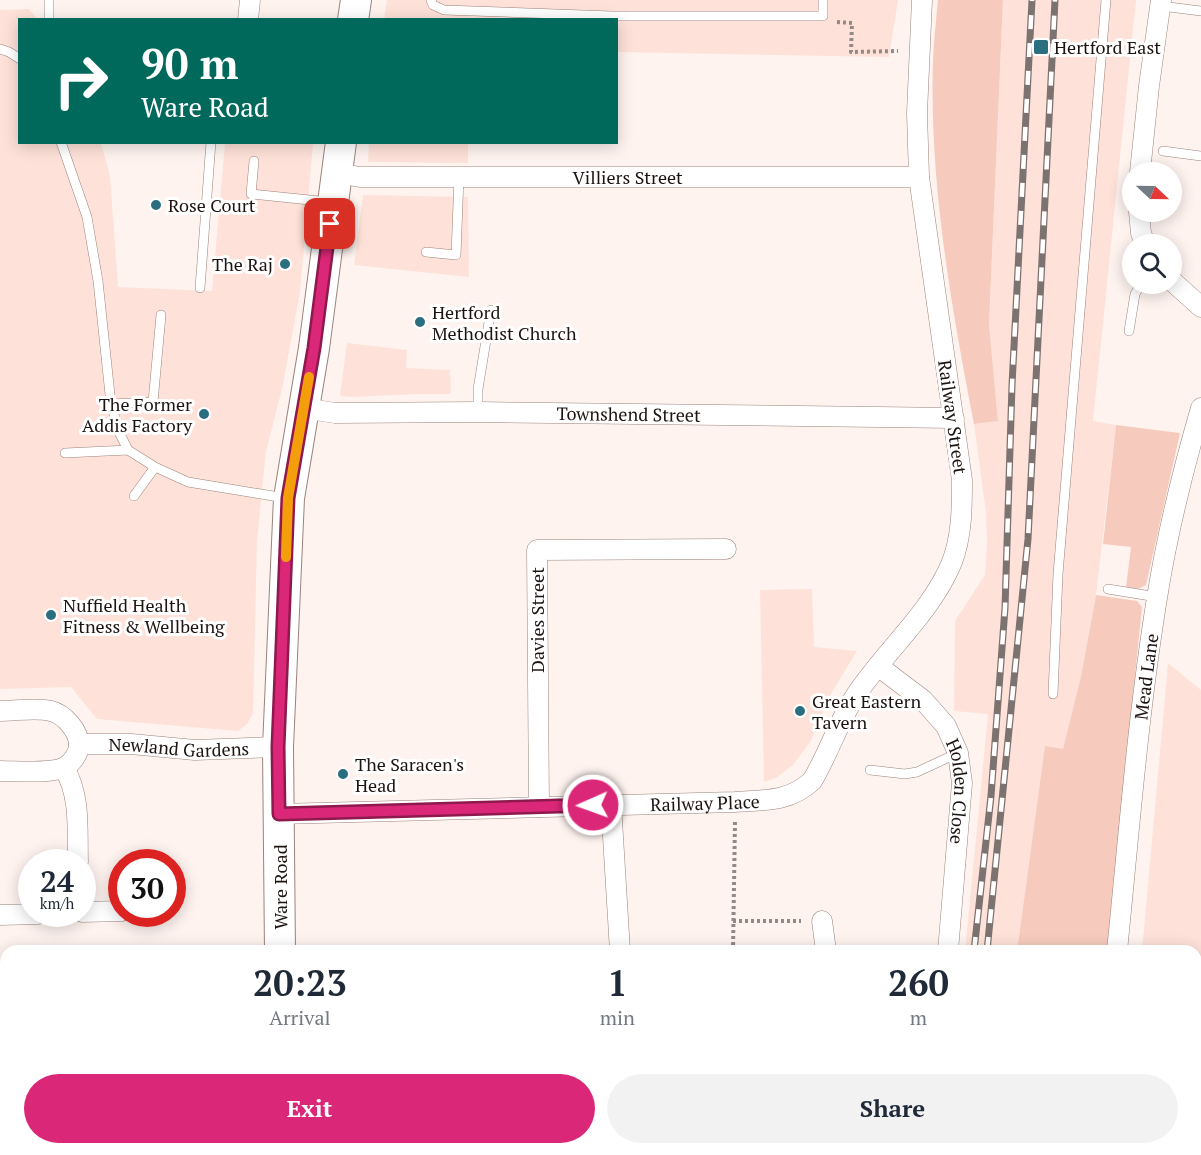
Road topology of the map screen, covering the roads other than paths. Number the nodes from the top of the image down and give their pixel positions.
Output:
1 (49, 0) edge
2 (250, 0) edge
3 (356, 0) edge
4 (430, 0) edge
5 (492, 0) edge
6 (823, 0) edge
7 (922, 0) edge
8 (1106, 0) edge
9 (1161, 3) edge
10 (492, 11) junction
11 (1201, 11) edge
12 (50, 18) edge
13 (248, 18) edge
14 (354, 18) edge
15 (0, 49) edge
16 (18, 58) edge
17 (62, 144) edge
18 (211, 144) edge
19 (340, 144) edge
20 (1163, 151) dead end
21 (1201, 156) edge
22 (254, 161) dead end
23 (1141, 162) edge
24 (336, 173) junction
25 (459, 177) junction
26 (920, 177) junction
27 (333, 202) junction
28 (426, 252) dead end
29 (200, 288) dead end
30 (1182, 290) edge
31 (1135, 294) edge
32 (1201, 308) edge
33 (491, 310) dead end
34 (160, 315) dead end
35 (1130, 331) dead end
36 (111, 404) junction
37 (303, 408) junction
38 (1201, 408) edge
39 (478, 412) junction
40 (954, 418) junction
41 (128, 450) junction
42 (66, 453) dead end
43 (155, 467) junction
44 (134, 496) dead end
45 (288, 498) junction
46 (726, 549) dead end
47 (1108, 589) dead end
48 (1157, 597) junction
49 (878, 666) junction
50 (1053, 694) dead end
51 (0, 711) edge
52 (80, 744) junction
53 (278, 747) junction
54 (958, 753) junction
55 (64, 768) junction
56 (870, 770) dead end
57 (0, 771) edge
58 (803, 789) joint
59 (611, 804) junction
60 (539, 807) junction
61 (279, 814) junction
62 (78, 849) edge
63 (0, 915) edge
64 (18, 915) edge
65 (822, 921) road end
66 (280, 945) edge
67 (620, 945) edge
68 (825, 945) edge
69 (948, 945) edge
70 (1118, 945) edge

1 - 12 lane
2 - 13 street
3 - 14 main road
4 - 10 lane
5 - 10 lane
6 - 10 lane
7 - 26 street, Railway Street
8 - 50 lane
9 - 11 lane
9 - 23 street
15 - 16 lane
17 - 36 lane
18 - 29 lane
19 - 24 main road, Ware Road
20 - 21 lane
22 - 27 lane
24 - 25 street, Villiers Street
24 - 27 main road, Ware Road
25 - 26 street, Villiers Street
25 - 28 lane
26 - 40 street, Railway Street
27 - 37 main road, Ware Road
30 - 32 street
31 - 35 lane
33 - 39 lane
34 - 36 lane
36 - 41 lane
37 - 39 street, Townshend Street
37 - 45 main road, Ware Road
38 - 48 street, Mead Lane
39 - 40 street, Townshend Street
40 - 49 street, Railway Street
41 - 42 lane
41 - 43 lane
43 - 44 lane
43 - 45 lane
45 - 53 main road, Ware Road
46 - 60 street, Davies Street
47 - 48 lane
48 - 70 street, Mead Lane
49 - 54 street, Holden Close
49 - 58 street, Railway Street
51 - 52 street
52 - 53 street, Newland Gardens
52 - 55 street
53 - 61 main road, Ware Road
54 - 56 lane
54 - 69 street, Holden Close
55 - 57 street
55 - 62 street
58 - 59 street, Railway Place
59 - 60 street, Railway Place
59 - 67 street
60 - 61 street, Railway Place
61 - 66 main road, Ware Road
63 - 64 street
65 - 68 street

